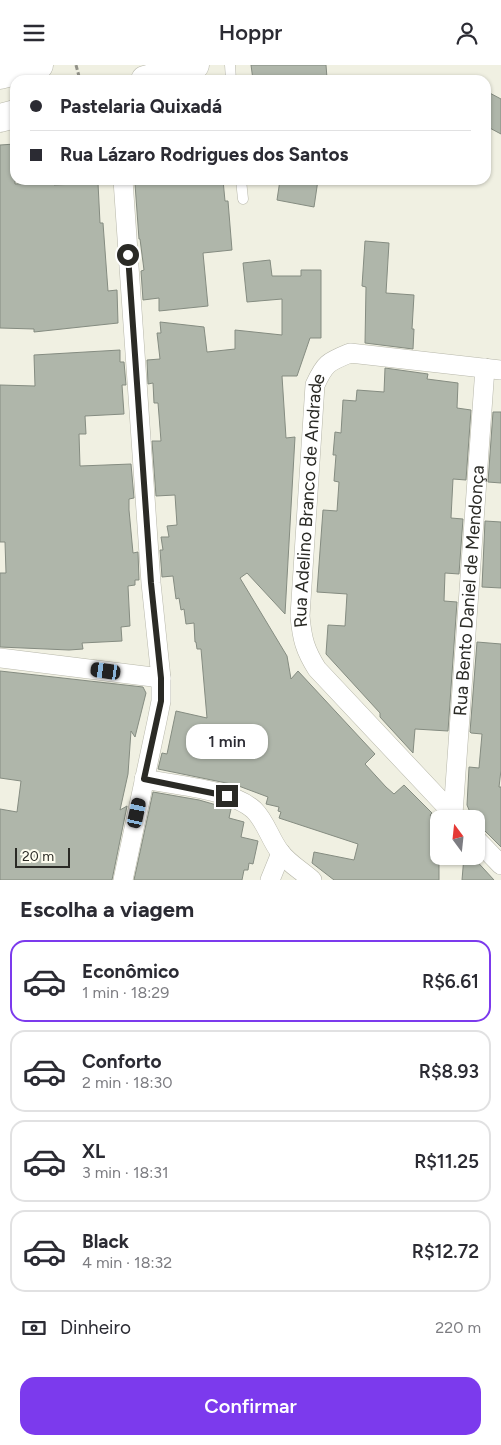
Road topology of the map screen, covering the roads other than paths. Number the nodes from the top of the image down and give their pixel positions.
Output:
1 (39, 65) edge
2 (195, 65) edge
3 (0, 75) edge
4 (162, 75) edge
5 (123, 185) edge
6 (242, 185) edge
7 (243, 199) dead end
8 (493, 369) edge
9 (0, 658) edge
10 (161, 678) junction
11 (144, 779) junction
12 (449, 810) edge
13 (456, 810) edge
14 (485, 848) edge
15 (281, 853) junction
16 (501, 865) edge
17 (123, 880) edge
18 (270, 880) edge
19 (312, 880) edge

1 - 3 main road
2 - 4 main road
5 - 10 street
6 - 7 lane
8 - 12 street, Rua Adelino Branco de Andrade
8 - 13 street, Rua Bento Daniel de Mendonça
9 - 10 street
10 - 11 street
11 - 15 street
11 - 17 street
14 - 16 street
15 - 18 street
15 - 19 street

